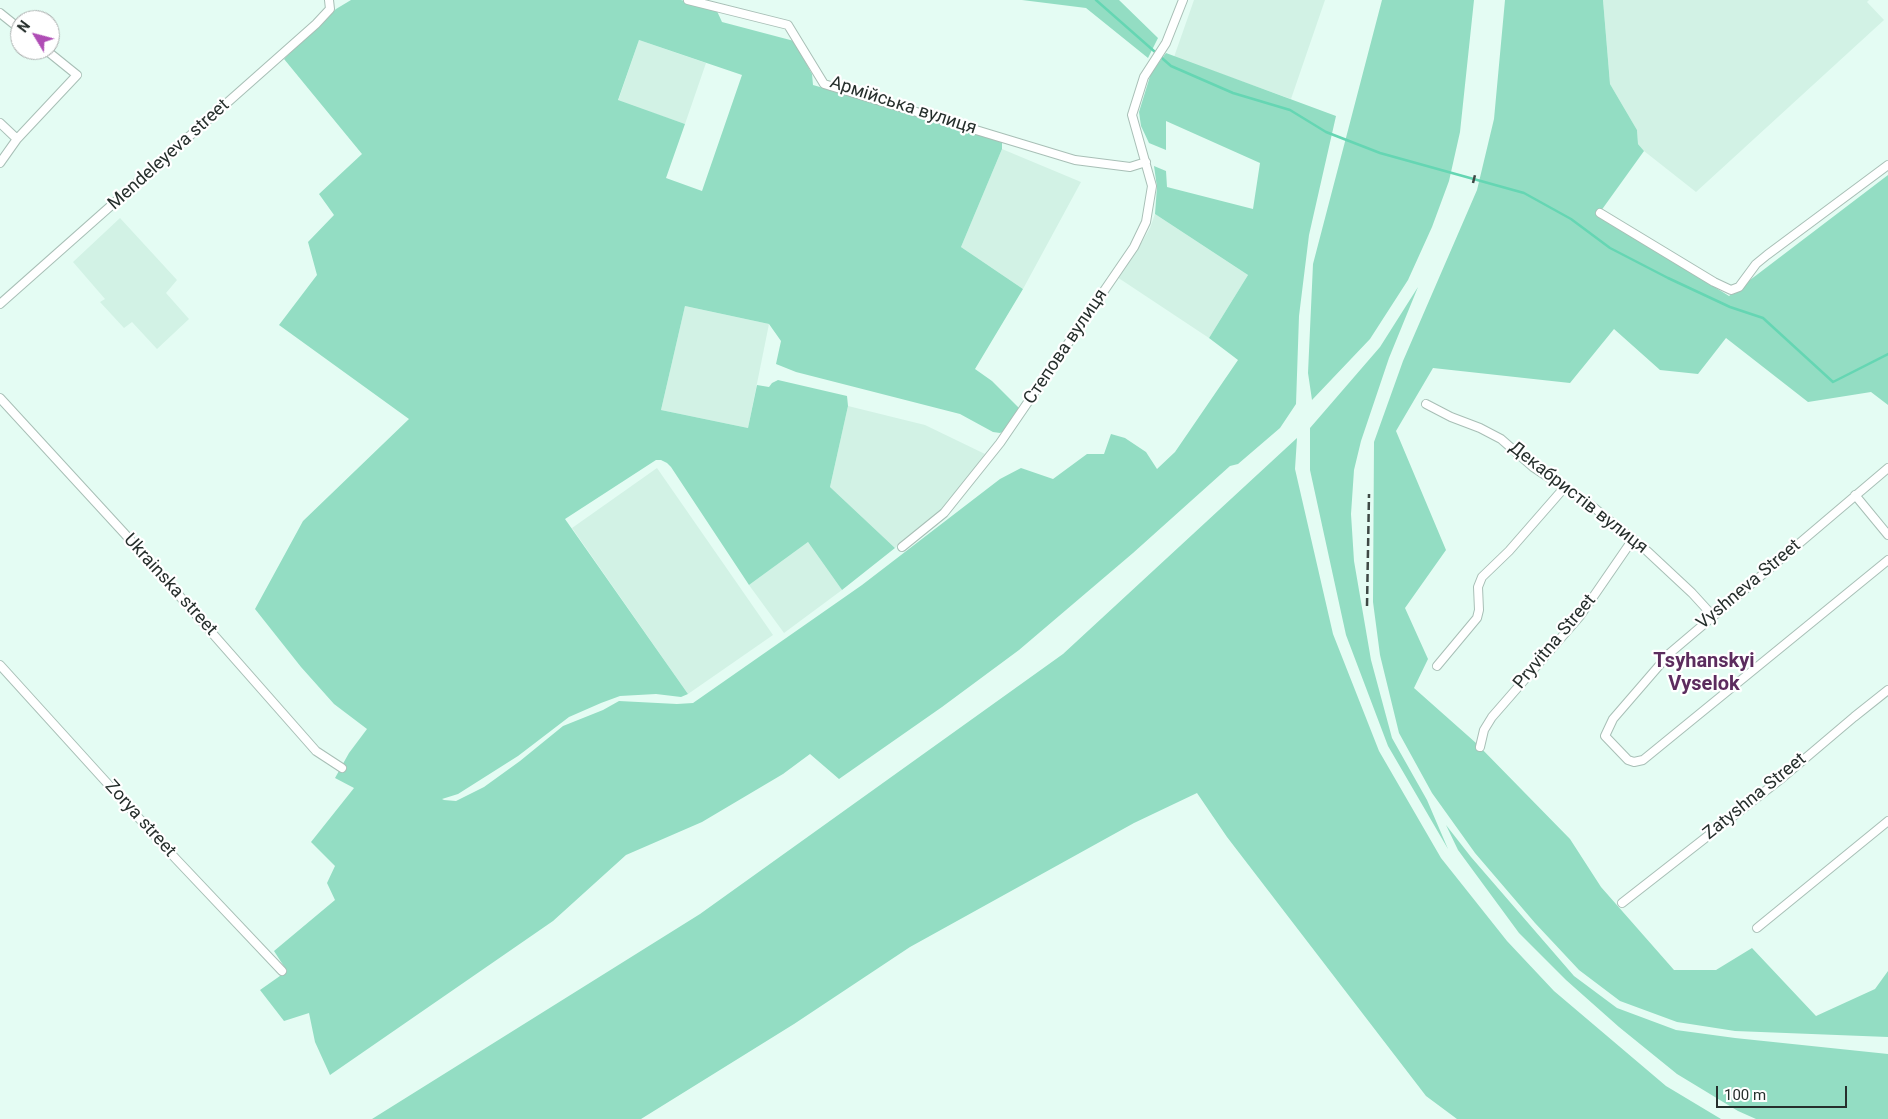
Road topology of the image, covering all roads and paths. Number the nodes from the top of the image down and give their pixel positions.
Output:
1 (330, 0) edge
2 (688, 0) edge
3 (1183, 0) edge
4 (0, 13) edge
5 (10, 21) edge
6 (58, 60) edge
7 (0, 123) edge
8 (17, 138) junction
9 (1146, 162) junction
10 (0, 163) edge
11 (1888, 165) edge
12 (1600, 213) dead end
13 (0, 304) edge
14 (0, 398) edge
15 (1426, 404) dead end
16 (1888, 468) edge
17 (1564, 488) junction
18 (1855, 495) junction
19 (1888, 535) edge
20 (1633, 539) junction
21 (902, 547) dead end
22 (1888, 560) edge
23 (1713, 616) junction
24 (0, 665) edge
25 (1437, 666) dead end
26 (1888, 690) edge
27 (1480, 746) dead end
28 (342, 768) dead end
29 (1888, 821) edge
30 (1622, 903) dead end
31 (1757, 928) dead end
32 (282, 971) dead end

1 - 13 street, Mendeleyeva street
2 - 9 street, Армійська вулиця
3 - 9 street, Степова вулиця
4 - 5 street
6 - 8 street
7 - 8 street
8 - 10 street
9 - 21 street, Степова вулиця
11 - 12 street
14 - 28 street, Ukrainska street
15 - 17 street, Декабристів вулиця
16 - 18 street, Vyshneva Street
17 - 20 street, Декабристів вулиця
17 - 25 street
18 - 19 street
18 - 23 street, Vyshneva Street
20 - 23 street, Декабристів вулиця
20 - 27 street, Pryvitna Street
22 - 23 street, Vyshneva Street
24 - 32 street, Zorya street
26 - 30 street, Zatyshna Street
29 - 31 street

